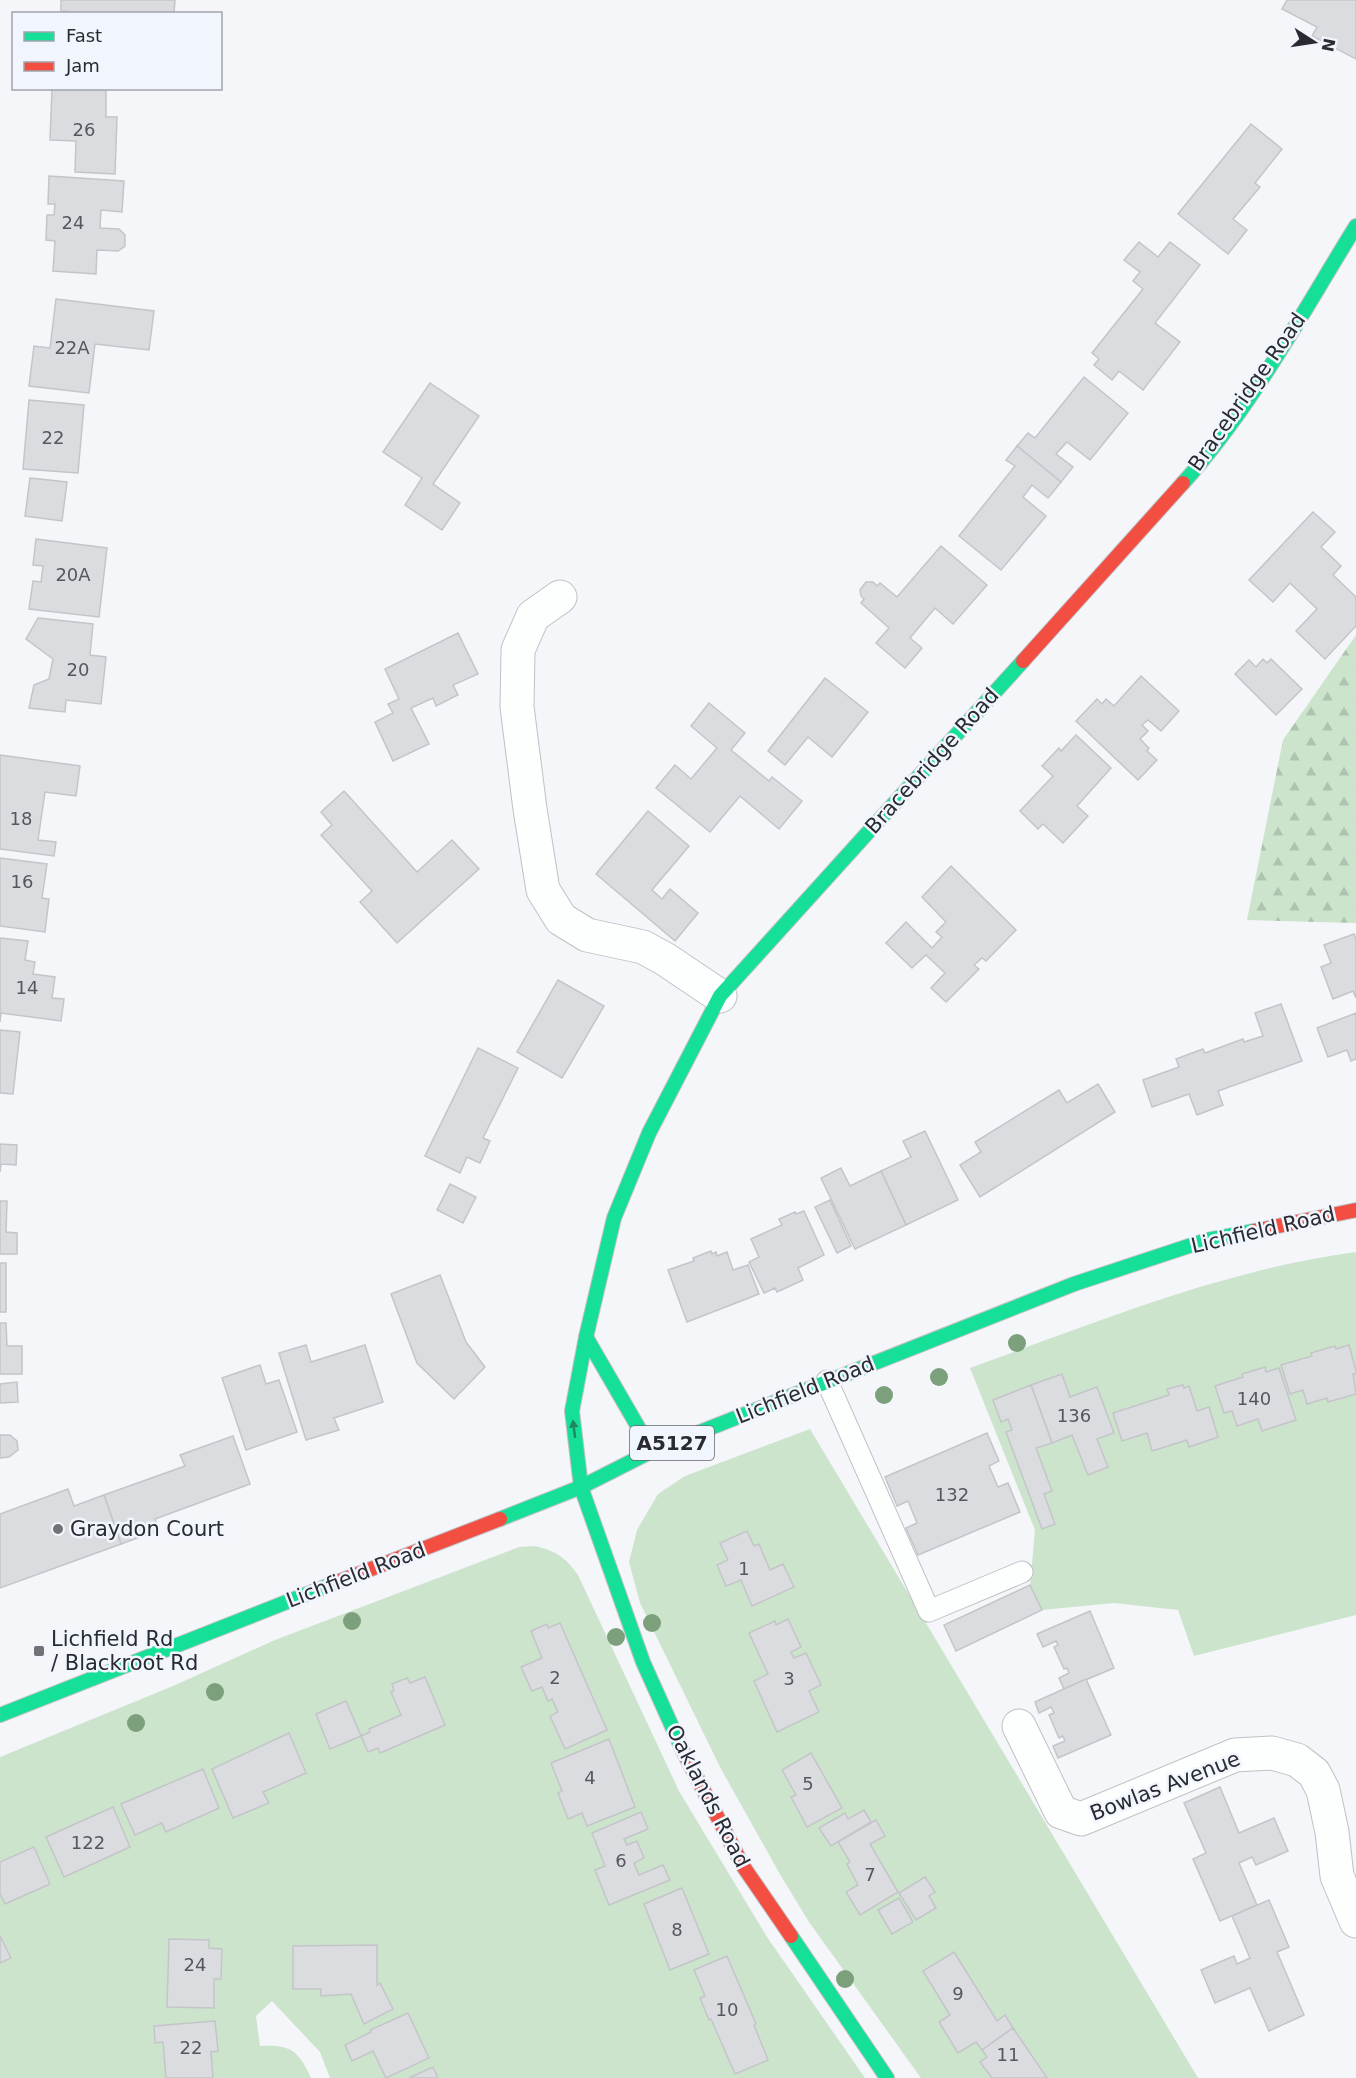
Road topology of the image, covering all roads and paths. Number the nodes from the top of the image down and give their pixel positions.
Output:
1 (1356, 226) edge
2 (560, 597) dead end
3 (720, 996) junction
4 (1356, 1210) edge
5 (586, 1337) junction
6 (827, 1381) junction
7 (652, 1451) junction
8 (581, 1487) junction
9 (1022, 1572) dead end
10 (0, 1715) edge
11 (1019, 1726) dead end
12 (1356, 1921) edge
13 (887, 2078) edge

1 - 3 street, Bracebridge Road
2 - 3 street
3 - 5 street, Bracebridge Road
4 - 6 street, Lichfield Road / A5127
5 - 7 street
8 -> 5 street, Bracebridge Road
6 - 7 street, Lichfield Road / A5127
6 - 9 lane
7 - 8 street, Lichfield Road / A5127
8 - 10 street, Lichfield Road / A5127
8 - 13 street, Oaklands Road
11 - 12 street, Bowlas Avenue

